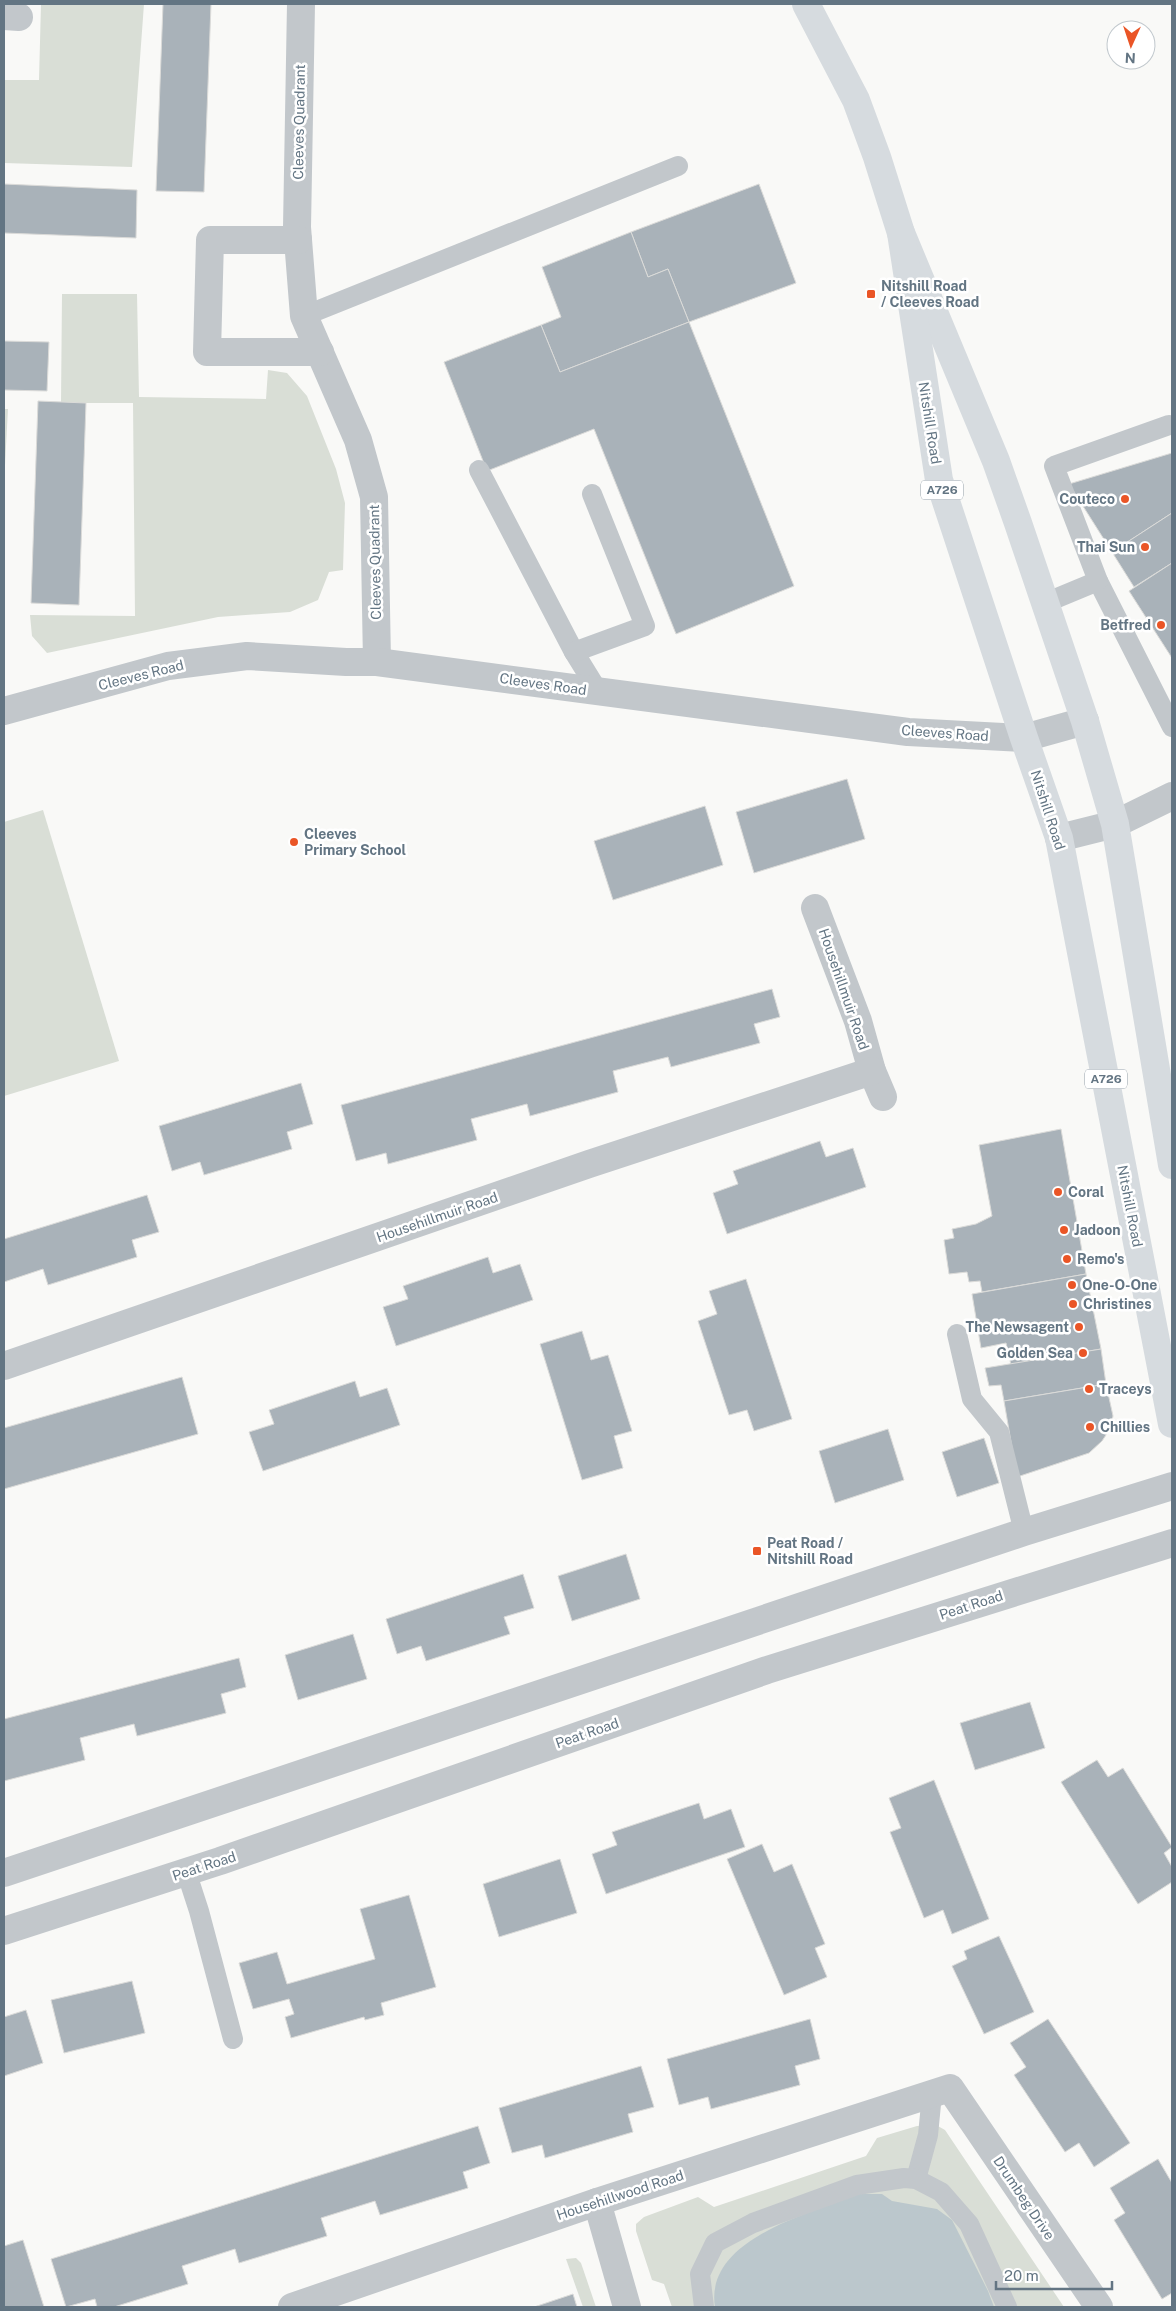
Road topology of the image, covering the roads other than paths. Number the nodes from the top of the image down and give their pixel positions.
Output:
1 (301, 4) edge
2 (806, 4) edge
3 (678, 166) dead end
4 (901, 233) junction
5 (298, 240) junction
6 (304, 316) junction
7 (320, 352) junction
8 (1169, 425) dead end
9 (479, 470) dead end
10 (592, 494) dead end
11 (1098, 581) junction
12 (1044, 604) junction
13 (574, 652) junction
14 (377, 662) junction
15 (598, 691) junction
16 (4, 711) edge
17 (1084, 721) junction
18 (1172, 726) edge
19 (1024, 738) junction
20 (1172, 796) edge
21 (1115, 824) junction
22 (1059, 838) junction
23 (815, 908) dead end
24 (872, 1071) junction
25 (883, 1097) dead end
26 (1172, 1165) edge
27 (957, 1334) dead end
28 (4, 1366) edge
29 (1172, 1424) edge
30 (1172, 1486) edge
31 (1024, 1532) junction
32 (1172, 1543) edge
33 (4, 1872) edge
34 (186, 1872) junction
35 (4, 1931) edge
36 (233, 2039) dead end
37 (941, 2091) junction
38 (916, 2179) junction
39 (597, 2202) junction
40 (292, 2307) edge
41 (627, 2307) edge
42 (704, 2307) edge
43 (1007, 2307) edge
44 (1099, 2307) edge

1 - 5 street, Cleeves Quadrant
2 - 4 main road, Nitshill Road / A726
3 - 6 lane
4 - 12 main road, Nitshill Road / A726
4 - 19 main road, Nitshill Road / A726
5 - 6 street, Cleeves Quadrant
5 - 7 street
6 - 7 street, Cleeves Quadrant
7 - 14 street, Cleeves Quadrant
8 - 11 lane
9 - 13 lane
10 - 13 lane
11 - 12 lane
11 - 18 lane
12 - 17 main road, Nitshill Road / A726
13 - 15 lane
14 - 15 street, Cleeves Road
14 - 16 street, Cleeves Road
15 - 19 street, Cleeves Road
17 - 19 street, Cleeves Road
17 - 21 main road, Nitshill Road / A726
19 - 22 main road, Nitshill Road / A726
20 - 21 street
21 - 22 street
21 - 26 main road, Nitshill Road / A726
22 - 29 main road, Nitshill Road / A726
23 - 24 street, Househillmuir Road
24 - 25 street, Househillmuir Road
24 - 28 street, Househillmuir Road
27 - 31 lane
30 - 31 street
31 - 33 street
32 - 34 street, Peat Road
34 - 35 street, Peat Road
34 - 36 lane
37 - 38 lane
37 - 39 street, Househillwood Road
37 - 44 street, Drumbeg Drive
38 - 42 lane
38 - 43 lane
39 - 40 street, Househillwood Road
39 - 41 street

